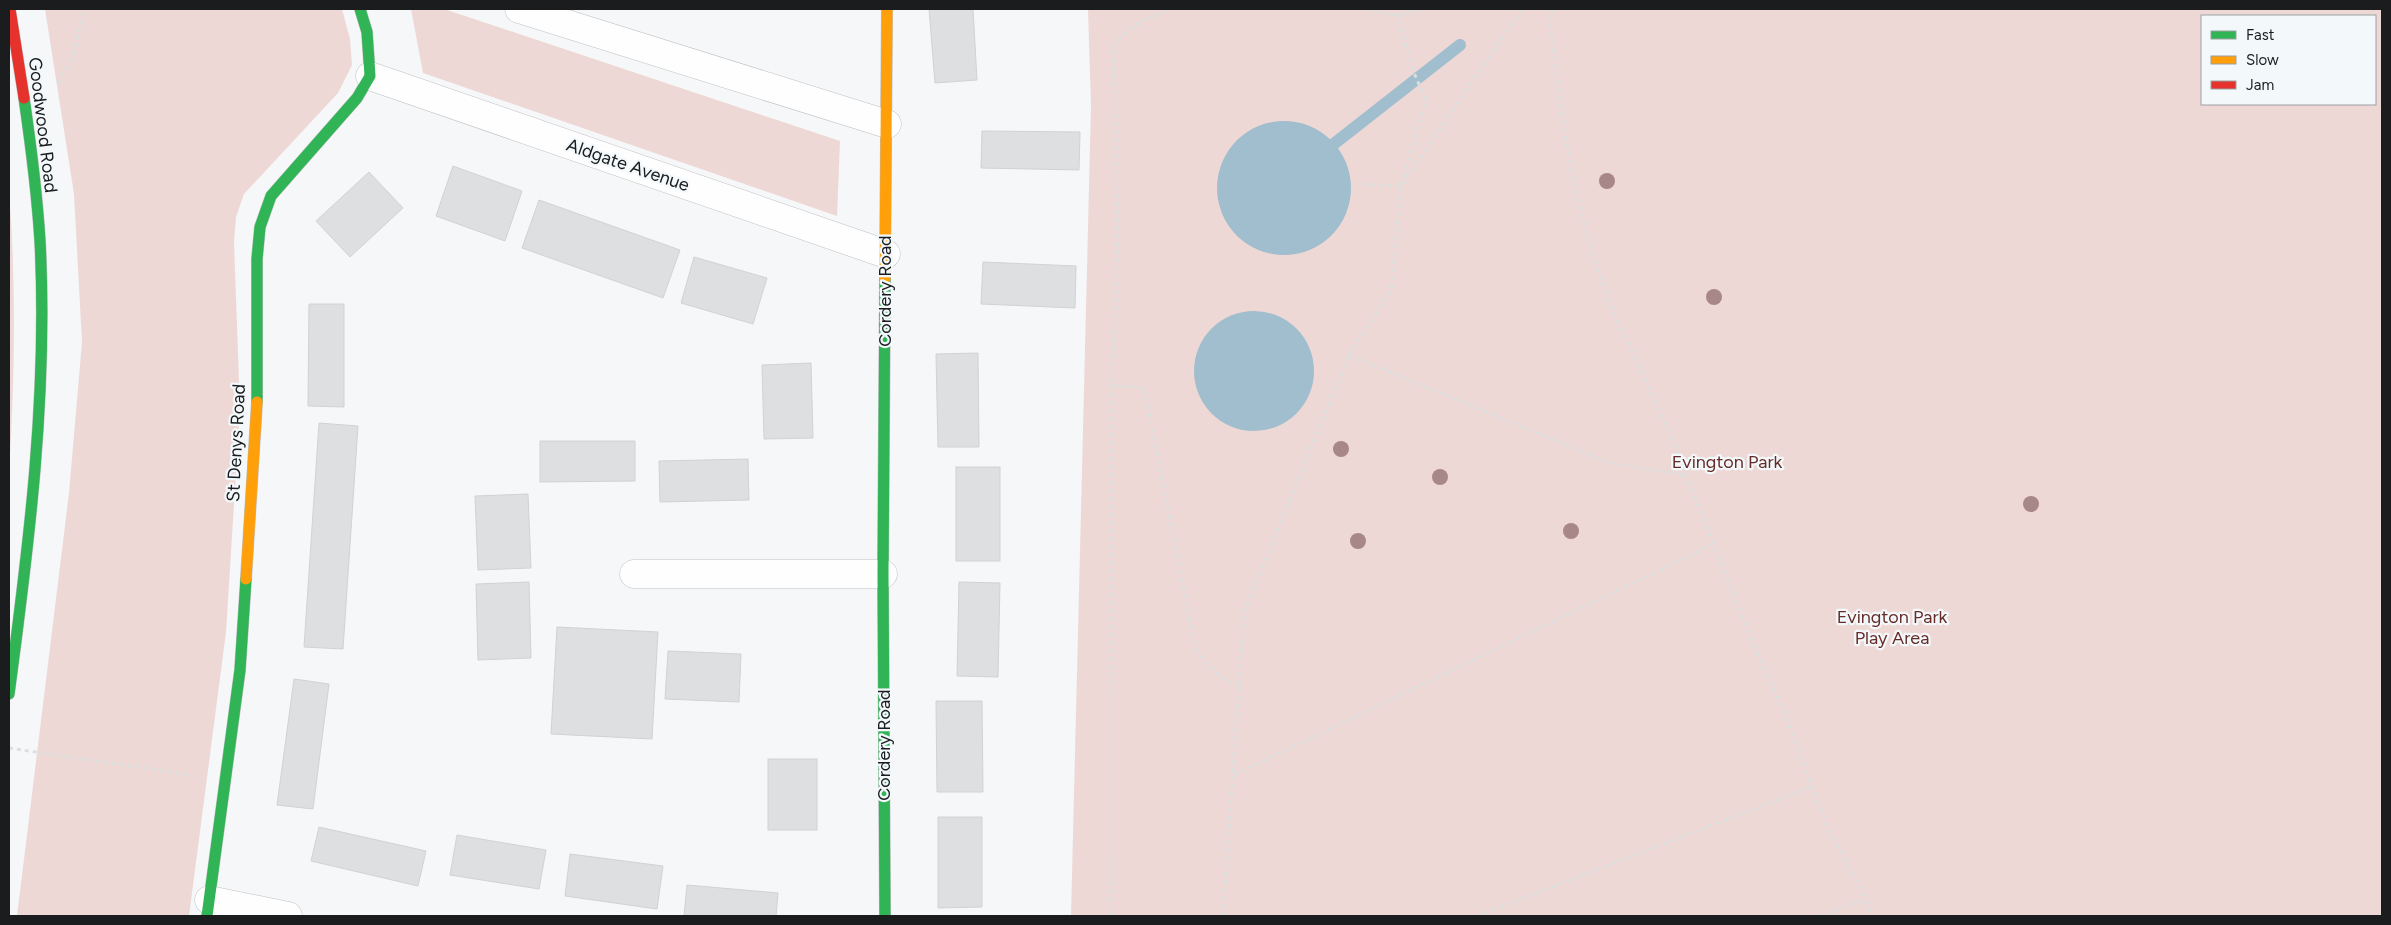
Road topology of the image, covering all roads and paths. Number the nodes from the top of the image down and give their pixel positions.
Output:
1 (10, 9) edge
2 (84, 9) edge
3 (360, 9) edge
4 (519, 9) edge
5 (887, 9) edge
6 (1168, 9) edge
7 (1366, 9) edge
8 (1395, 9) edge
9 (1423, 9) edge
10 (1522, 9) edge
11 (1552, 9) edge
12 (1398, 16) junction
13 (370, 76) junction
14 (26, 108) junction
15 (887, 124) junction
16 (1363, 184) dead end
17 (1401, 186) junction
18 (886, 254) junction
19 (1349, 355) junction
20 (1112, 385) junction
21 (1685, 475) junction
22 (1712, 545) junction
23 (634, 574) dead end
24 (884, 574) junction
25 (1239, 688) junction
26 (9, 694) edge
27 (9, 748) edge
28 (1233, 775) junction
29 (225, 781) junction
30 (1811, 787) junction
31 (1866, 899) junction
32 (208, 908) edge
33 (288, 916) edge
34 (886, 916) edge
35 (1112, 916) edge
36 (1224, 916) edge
37 (1477, 916) edge
38 (1820, 916) edge
39 (1873, 916) edge

1 - 14 street, Goodwood Road
2 - 14 path
3 - 13 street
4 - 15 street
5 - 15 street, Cordery Road
6 - 20 path
7 - 12 path
8 - 12 path
9 - 12 path
10 - 17 path
11 - 21 path
12 - 17 path
13 - 18 street, Aldgate Avenue
13 - 29 street, St Denys Road
14 - 26 street, Goodwood Road
15 - 18 street, Cordery Road
16 - 17 path
17 - 19 path
18 - 24 street, Cordery Road
19 - 21 path
19 - 25 path
20 - 25 path
20 - 35 path
21 - 22 path
22 - 28 path
22 - 30 path
23 - 24 street
24 - 34 street, Cordery Road
25 - 28 path
27 - 29 path
28 - 36 path
29 - 32 street, St Denys Road
30 - 31 path
30 - 37 path
31 - 38 path
31 - 39 path
32 - 33 street

